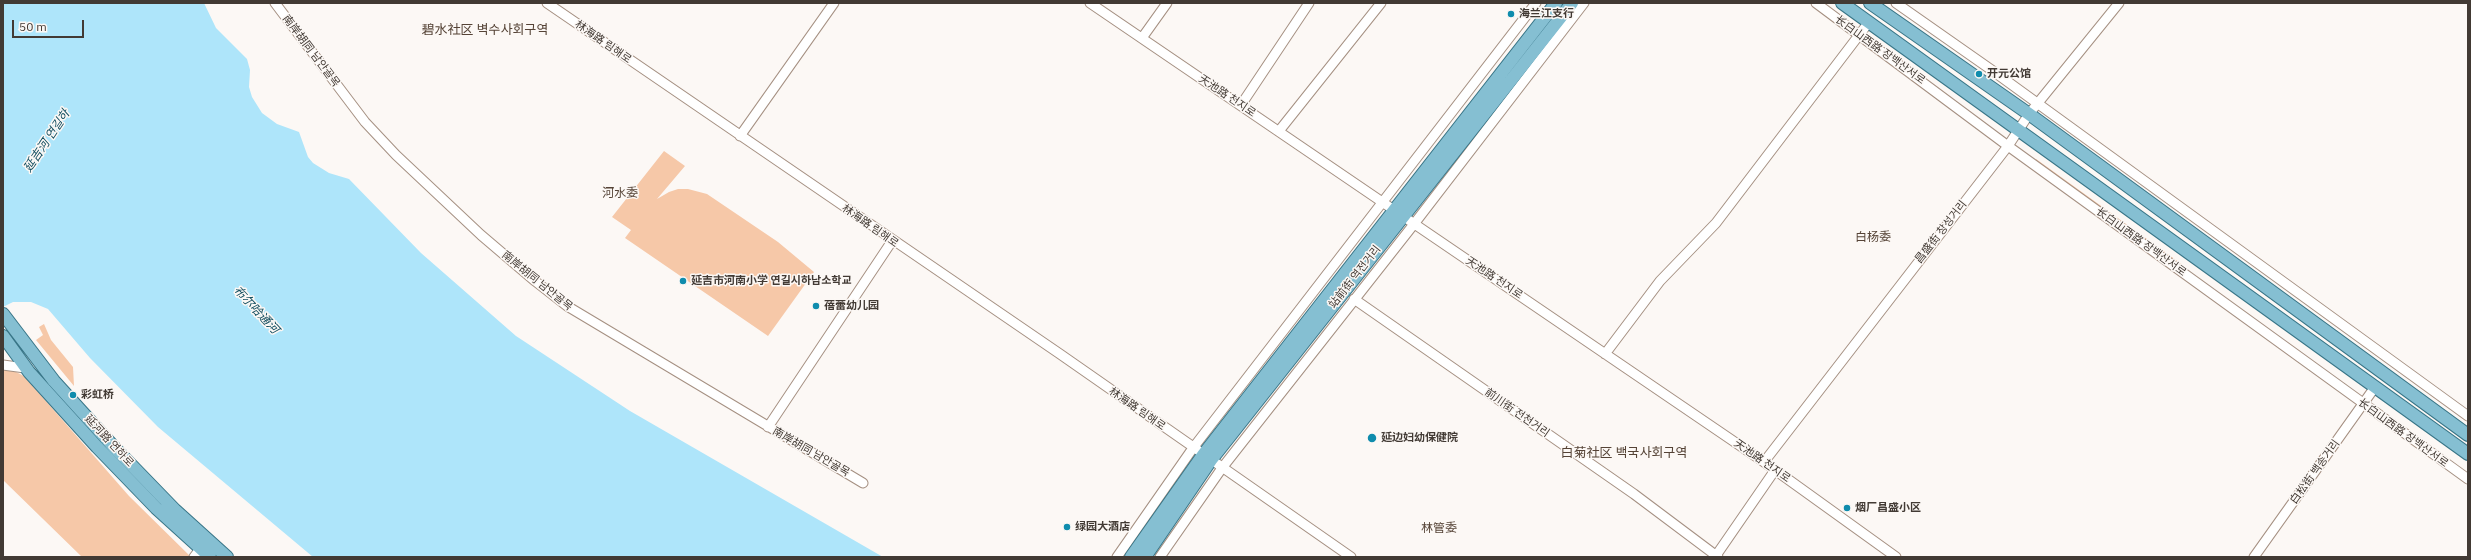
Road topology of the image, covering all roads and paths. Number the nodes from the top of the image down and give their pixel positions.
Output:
1 (275, 3) edge
2 (547, 3) edge
3 (834, 3) edge
4 (1090, 3) edge
5 (1167, 3) edge
6 (1309, 3) edge
7 (1381, 3) edge
8 (1536, 3) edge
9 (1556, 3) edge
10 (1572, 3) edge
11 (1584, 3) edge
12 (1816, 3) edge
13 (1842, 3) edge
14 (1870, 3) edge
15 (1896, 3) edge
16 (2119, 3) edge
17 (1869, 22) junction
18 (1860, 34) junction
19 (1142, 38) junction
20 (2037, 103) junction
21 (1241, 105) junction
22 (2029, 114) junction
23 (2018, 129) junction
24 (1279, 131) junction
25 (740, 136) junction
26 (2008, 146) junction
27 (1393, 209) junction
28 (1414, 224) junction
29 (892, 241) junction
30 (1354, 299) junction
31 (3, 314) edge
32 (16, 333) junction
33 (4, 340) edge
34 (1605, 354) junction
35 (3, 365) edge
36 (25, 368) junction
37 (2375, 387) junction
38 (2363, 404) junction
39 (2468, 416) edge
40 (768, 427) junction
41 (2468, 435) edge
42 (1202, 454) junction
43 (2468, 454) edge
44 (1764, 462) junction
45 (1222, 468) junction
46 (1775, 470) junction
47 (2468, 480) edge
48 (863, 483) dead end
49 (197, 553) edge
50 (210, 557) edge
51 (227, 557) edge
52 (1117, 557) edge
53 (1131, 557) edge
54 (1145, 557) edge
55 (1160, 557) edge
56 (1351, 557) edge
57 (1716, 557) edge
58 (1896, 557) edge
59 (2254, 557) edge

1 - 40 street, 南岸胡同 남안골목
2 - 25 street, 林海路 림해로
3 - 25 street
4 - 19 street, 天池路 천지로
5 - 19 street
6 - 21 street
7 - 24 street
8 - 27 street, 站前街 역전거리
9 - 27 main road, 站前街 역전거리
10 - 27 main road, 站前街 역전거리
11 - 28 street, 站前街 역전거리
12 - 18 street, 长白山西路 장백산서로
13 - 17 main road, 长白山西路 장백산서로
14 - 22 main road
15 - 20 street
16 - 20 street, 昌盛街 창성거리
17 - 18 street
17 - 23 main road, 长白山西路 장백산서로
18 - 26 street, 长白山西路 장백산서로
18 - 34 street
19 - 21 street, 天池路 천지로
20 - 22 street, 昌盛街 창성거리
20 - 39 street
21 - 24 street, 天池路 천지로
22 - 23 street, 昌盛街 창성거리
22 - 41 main road
23 - 26 street, 昌盛街 창성거리
23 - 37 main road, 长白山西路 장백산서로
24 - 27 street, 天池路 천지로
25 - 29 street, 林海路 림해로
26 - 38 street, 长白山西路 장백산서로
26 - 44 street, 昌盛街 창성거리
27 - 28 street, 天池路 천지로
27 - 42 main road, 站前街 역전거리
28 - 30 street, 站前街 역전거리
28 - 34 street, 天池路 천지로
29 - 40 street
29 - 42 street, 林海路 림해로
30 - 45 street, 站前街 역전거리
30 - 57 street, 前川街 전천거리
31 - 32 main road, 延河路 연하로
32 - 33 street
32 - 51 main road, 延河路 연하로
33 - 36 main road, 延河路 연하로
34 - 44 street, 天池路 천지로
35 - 36 street
36 - 49 main road, 延河路 연하로
37 - 38 street, 白松街 백송거리
37 - 43 main road, 长白山西路 장백산서로
38 - 47 street, 长白山西路 장백산서로
38 - 59 street, 白松街 백송거리
40 - 48 street, 南岸胡同 남안골목
42 - 45 street, 林海路 림해로
42 - 52 street, 站前街 역전거리
42 - 53 main road, 站前街 역전거리
42 - 54 main road, 站前街 역전거리
44 - 46 street, 天池路 천지로
45 - 55 street, 站前街 역전거리
45 - 56 street
46 - 57 street
46 - 58 street, 天池路 천지로
49 - 50 main road, 延河路 연하로

